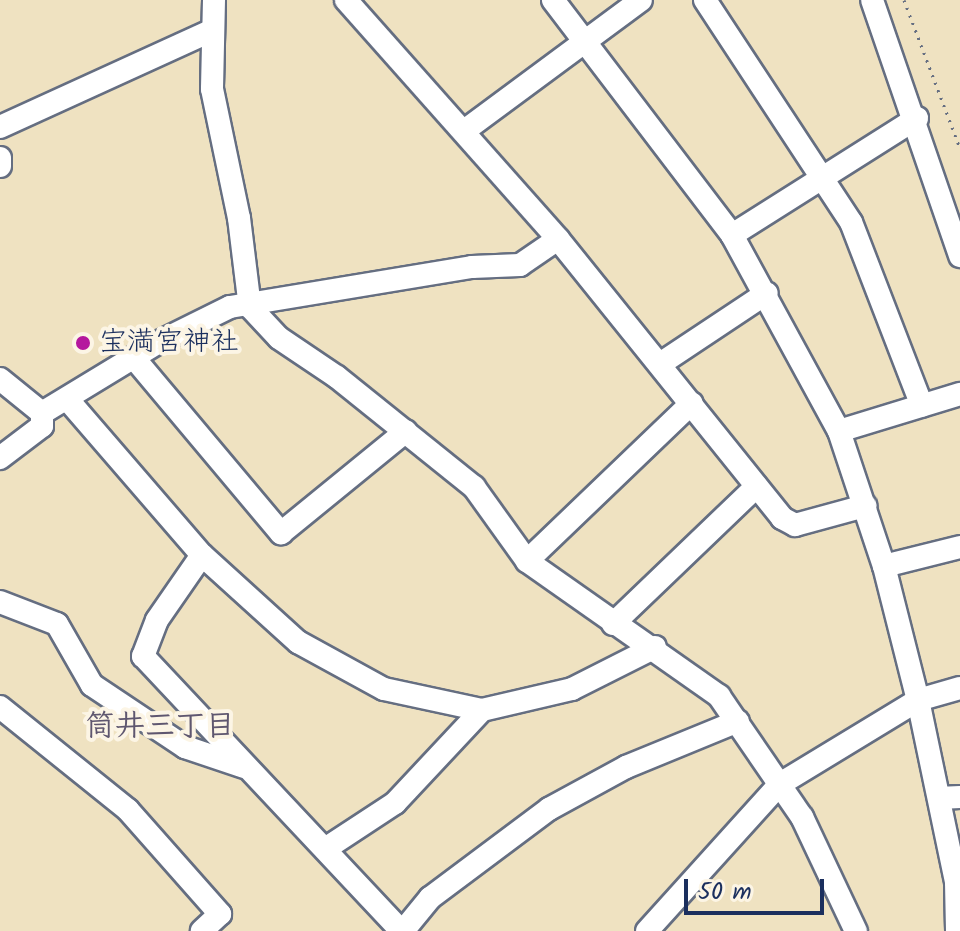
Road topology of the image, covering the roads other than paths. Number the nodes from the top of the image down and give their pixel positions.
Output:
1 (214, 0) edge
2 (346, 0) edge
3 (553, 0) edge
4 (641, 0) edge
5 (705, 0) edge
6 (872, 0) edge
7 (211, 31) junction
8 (584, 40) junction
9 (917, 118) junction
10 (0, 127) edge
11 (464, 131) junction
12 (0, 158) edge
13 (0, 166) edge
14 (825, 178) junction
15 (732, 235) junction
16 (558, 239) junction
17 (960, 256) edge
18 (767, 293) junction
19 (250, 307) junction
20 (134, 358) junction
21 (660, 364) junction
22 (0, 379) edge
23 (960, 394) edge
24 (68, 400) junction
25 (692, 403) junction
26 (922, 406) junction
27 (42, 413) junction
28 (406, 431) junction
29 (839, 431) junction
30 (0, 458) edge
31 (757, 486) junction
32 (865, 506) junction
33 (960, 547) edge
34 (202, 555) junction
35 (527, 561) junction
36 (884, 566) junction
37 (0, 602) edge
38 (613, 624) junction
39 (655, 647) junction
40 (960, 688) edge
41 (918, 700) junction
42 (0, 707) edge
43 (482, 710) junction
44 (738, 721) junction
45 (249, 769) junction
46 (780, 784) junction
47 (950, 798) edge
48 (325, 849) junction
49 (202, 931) edge
50 (402, 931) edge
51 (647, 931) edge
52 (856, 931) edge
53 (957, 931) edge

1 - 7 street
2 - 11 street
3 - 8 street
4 - 8 street
5 - 14 street
6 - 9 street
7 - 10 street
7 - 19 street
8 - 11 street
8 - 15 street
9 - 14 street
9 - 17 street
11 - 16 street
12 - 13 street
14 - 15 street
14 - 26 street
15 - 18 street
16 - 19 street
16 - 21 street
18 - 21 street
18 - 29 street
19 - 20 street
19 - 28 street
20 - 24 street
20 - 28 street
21 - 25 street
22 - 27 street
23 - 26 street
24 - 27 street
24 - 34 street
25 - 31 street
25 - 35 street
26 - 29 street
27 - 30 street
28 - 35 street
29 - 32 street
31 - 32 street
31 - 38 street
32 - 36 street
33 - 36 street
34 - 43 street
34 - 45 street
35 - 38 street
36 - 41 street
37 - 45 street
38 - 39 street
39 - 43 street
39 - 44 street
40 - 41 street
41 - 46 street
41 - 47 street
42 - 49 street
43 - 48 street
44 - 46 street
44 - 50 street
45 - 48 street
46 - 51 street
46 - 52 street
47 - 53 street
48 - 50 street

